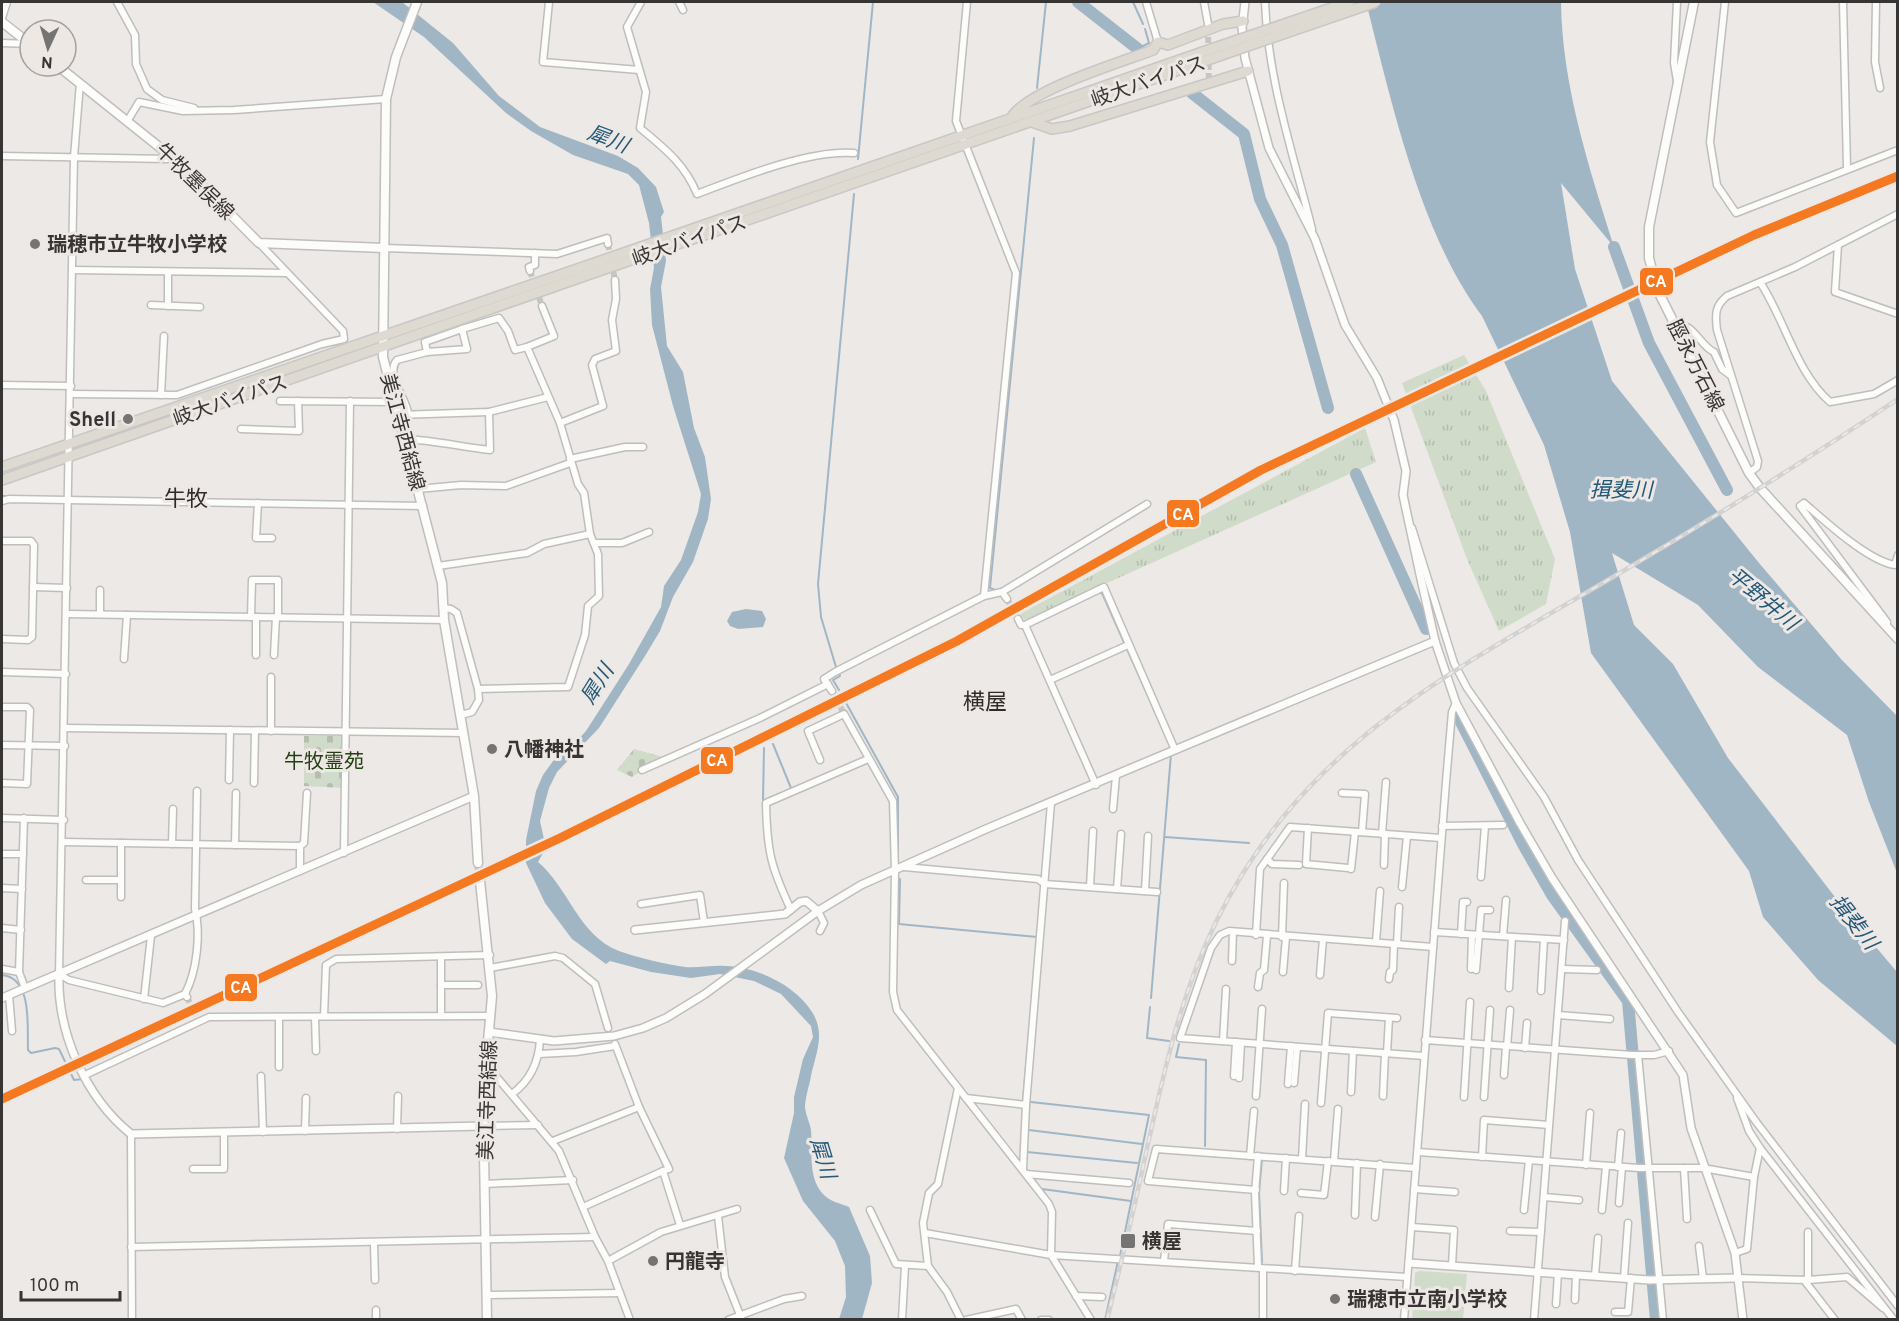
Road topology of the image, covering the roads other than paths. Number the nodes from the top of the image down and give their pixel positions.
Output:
1 (7, 2) edge
2 (117, 2) edge
3 (417, 2) edge
4 (549, 2) edge
5 (641, 2) edge
6 (679, 2) edge
7 (967, 2) edge
8 (1146, 2) edge
9 (1204, 2) edge
10 (1245, 2) edge
11 (1265, 2) edge
12 (1349, 2) edge
13 (1376, 2) edge
14 (1677, 2) edge
15 (1694, 2) edge
16 (1725, 2) edge
17 (1843, 2) edge
18 (1876, 2) edge
19 (683, 10) dead end
20 (2, 20) edge
21 (1243, 21) junction
22 (1208, 24) tunnel mouth
23 (18, 34) edge
24 (1158, 42) junction
25 (2, 43) edge
26 (18, 44) edge
27 (1218, 52) junction
28 (639, 70) junction
29 (1248, 71) junction
30 (74, 78) edge
31 (80, 83) junction
32 (1678, 87) junction
33 (1880, 88) dead end
34 (386, 99) junction
35 (197, 109) junction
36 (1012, 117) junction
37 (128, 120) junction
38 (1032, 122) junction
39 (962, 135) junction
40 (966, 144) junction
41 (1898, 150) edge
42 (854, 153) dead end
43 (2, 156) edge
44 (75, 157) junction
45 (172, 157) junction
46 (1847, 167) junction
47 (1898, 214) edge
48 (708, 229) junction
49 (1315, 239) junction
50 (259, 243) junction
51 (608, 244) dead end
52 (1838, 245) junction
53 (384, 248) junction
54 (535, 254) junction
55 (591, 269) junction
56 (73, 270) junction
57 (530, 271) tunnel mouth
58 (168, 272) junction
59 (286, 273) junction
60 (615, 280) tunnel mouth
61 (1760, 282) junction
62 (151, 305) dead end
63 (168, 306) junction
64 (543, 306) tunnel mouth
65 (200, 307) dead end
66 (1898, 314) edge
67 (1676, 326) junction
68 (462, 328) junction
69 (382, 335) junction
70 (165, 338) dead end
71 (527, 346) junction
72 (383, 347) junction
73 (427, 352) junction
74 (1730, 375) junction
75 (1898, 380) edge
76 (2, 385) edge
77 (71, 386) junction
78 (71, 394) junction
79 (161, 396) junction
80 (548, 397) junction
81 (280, 401) dead end
82 (298, 401) junction
83 (350, 401) junction
84 (393, 402) junction
85 (489, 412) junction
86 (408, 414) junction
87 (397, 415) junction
88 (560, 423) junction
89 (241, 429) dead end
90 (404, 439) junction
91 (70, 445) junction
92 (643, 447) dead end
93 (70, 456) junction
94 (570, 461) junction
95 (2, 467) edge
96 (1749, 473) junction
97 (2, 480) edge
98 (418, 489) junction
99 (69, 500) junction
100 (2, 501) edge
101 (258, 503) junction
102 (349, 504) junction
103 (1147, 504) dead end
104 (423, 506) junction
105 (1412, 528) junction
106 (649, 532) dead end
107 (590, 534) junction
108 (272, 538) dead end
109 (2, 541) edge
110 (595, 543) junction
111 (1898, 555) edge
112 (438, 566) junction
113 (33, 587) junction
114 (67, 588) junction
115 (100, 590) dead end
116 (1002, 591) junction
117 (984, 596) junction
118 (1007, 599) tunnel mouth
119 (444, 608) junction
120 (67, 614) junction
121 (100, 614) junction
122 (128, 615) junction
123 (253, 617) junction
124 (277, 617) junction
125 (347, 619) junction
126 (1018, 619) tunnel mouth
127 (444, 620) junction
128 (1025, 625) junction
129 (1898, 638) edge
130 (2, 639) edge
131 (1435, 640) junction
132 (1128, 645) junction
133 (256, 655) dead end
134 (274, 655) dead end
135 (124, 659) dead end
136 (2, 672) edge
137 (66, 674) junction
138 (271, 677) dead end
139 (1050, 680) junction
140 (828, 684) junction
141 (478, 689) junction
142 (832, 691) tunnel mouth
143 (1456, 703) junction
144 (2, 707) edge
145 (461, 715) junction
146 (65, 728) junction
147 (230, 730) junction
148 (255, 731) junction
149 (271, 731) junction
150 (347, 732) junction
151 (464, 734) junction
152 (2, 745) edge
153 (30, 746) junction
154 (65, 746) junction
155 (1175, 750) junction
156 (868, 759) junction
157 (820, 760) dead end
158 (642, 770) dead end
159 (1116, 776) junction
160 (230, 780) dead end
161 (1386, 782) dead end
162 (2, 783) edge
163 (254, 783) dead end
164 (1096, 785) junction
165 (197, 791) dead end
166 (236, 793) dead end
167 (307, 793) dead end
168 (1342, 793) dead end
169 (474, 796) junction
170 (1052, 803) junction
171 (1113, 808) dead end
172 (173, 809) dead end
173 (2, 818) edge
174 (24, 818) junction
175 (64, 820) junction
176 (1485, 825) junction
177 (1503, 825) dead end
178 (1442, 826) junction
179 (1308, 828) junction
180 (1093, 831) dead end
181 (1359, 832) junction
182 (1121, 834) dead end
183 (1383, 834) junction
184 (1148, 836) dead end
185 (1407, 836) junction
186 (1441, 838) junction
187 (63, 842) junction
188 (121, 843) junction
189 (172, 844) junction
190 (196, 844) junction
191 (235, 845) junction
192 (300, 846) junction
193 (344, 853) junction
194 (2, 854) edge
195 (23, 854) junction
196 (1267, 859) junction
197 (478, 863) tunnel mouth
198 (1299, 865) dead end
199 (1384, 865) dead end
200 (904, 867) junction
201 (895, 871) junction
202 (300, 872) junction
203 (1481, 877) dead end
204 (86, 880) dead end
205 (121, 880) junction
206 (480, 881) tunnel mouth
207 (1284, 882) dead end
208 (1046, 884) junction
209 (1090, 887) junction
210 (1402, 887) dead end
211 (2, 888) edge
212 (22, 889) junction
213 (1117, 889) junction
214 (1145, 891) junction
215 (1380, 891) dead end
216 (1157, 892) dead end
217 (120, 897) dead end
218 (1506, 900) dead end
219 (1467, 902) dead end
220 (641, 904) dead end
221 (1399, 907) dead end
222 (791, 910) junction
223 (1490, 910) dead end
224 (818, 911) junction
225 (197, 915) junction
226 (1565, 921) dead end
227 (704, 922) junction
228 (2, 928) edge
229 (21, 930) junction
230 (635, 930) dead end
231 (820, 931) dead end
232 (1233, 932) junction
233 (1434, 932) junction
234 (1461, 934) junction
235 (1256, 935) junction
236 (1475, 935) junction
237 (151, 936) junction
238 (1267, 936) junction
239 (1503, 936) junction
240 (1284, 937) junction
241 (1512, 937) junction
242 (1323, 939) junction
243 (1544, 939) junction
244 (1564, 940) junction
245 (1376, 942) junction
246 (1396, 944) junction
247 (1433, 947) junction
248 (490, 955) junction
249 (441, 957) junction
250 (1232, 961) dead end
251 (490, 968) junction
252 (2, 969) edge
253 (1562, 969) junction
254 (1473, 970) dead end
255 (1597, 970) dead end
256 (19, 972) junction
257 (1283, 972) dead end
258 (59, 974) junction
259 (1320, 975) dead end
260 (1389, 979) dead end
261 (478, 984) dead end
262 (441, 985) junction
263 (1258, 987) dead end
264 (25, 988) junction
265 (1509, 988) dead end
266 (1226, 989) dead end
267 (1541, 991) dead end
268 (5, 996) edge
269 (144, 999) junction
270 (1470, 1002) dead end
271 (1262, 1009) dead end
272 (1490, 1010) dead end
273 (1510, 1010) dead end
274 (1558, 1015) junction
275 (324, 1016) junction
276 (441, 1016) junction
277 (491, 1016) junction
278 (279, 1017) junction
279 (315, 1017) junction
280 (1610, 1019) dead end
281 (1527, 1023) dead end
282 (608, 1028) dead end
283 (12, 1030) dead end
284 (489, 1032) junction
285 (540, 1039) junction
286 (1425, 1040) junction
287 (1222, 1041) junction
288 (1239, 1042) junction
289 (1260, 1044) junction
290 (1467, 1044) junction
291 (1488, 1045) junction
292 (1294, 1046) junction
293 (1506, 1047) junction
294 (1525, 1048) junction
295 (1324, 1050) junction
296 (316, 1051) dead end
297 (1353, 1051) junction
298 (1556, 1051) junction
299 (1670, 1051) junction
300 (1386, 1053) junction
301 (539, 1054) junction
302 (1638, 1055) junction
303 (1424, 1056) junction
304 (279, 1066) dead end
305 (484, 1072) junction
306 (85, 1075) junction
307 (1504, 1075) dead end
308 (261, 1076) dead end
309 (1236, 1077) dead end
310 (1291, 1084) dead end
311 (958, 1088) junction
312 (1735, 1091) junction
313 (1351, 1092) dead end
314 (512, 1094) junction
315 (1383, 1095) dead end
316 (398, 1096) dead end
317 (1256, 1096) dead end
318 (1484, 1096) dead end
319 (1464, 1097) dead end
320 (306, 1098) dead end
321 (966, 1098) junction
322 (1321, 1103) dead end
323 (1305, 1104) dead end
324 (1026, 1105) junction
325 (639, 1107) junction
326 (1338, 1109) dead end
327 (1254, 1111) dead end
328 (1590, 1113) dead end
329 (537, 1125) junction
330 (1549, 1125) junction
331 (483, 1126) junction
332 (397, 1129) junction
333 (305, 1131) junction
334 (224, 1132) junction
335 (262, 1132) junction
336 (1621, 1133) dead end
337 (131, 1134) junction
338 (553, 1141) junction
339 (1760, 1148) junction
340 (1418, 1152) junction
341 (1250, 1156) junction
342 (1258, 1156) junction
343 (1482, 1157) junction
344 (1286, 1158) junction
345 (1302, 1159) junction
346 (1331, 1161) junction
347 (1529, 1161) junction
348 (1546, 1162) junction
349 (1357, 1163) junction
350 (1380, 1164) junction
351 (1586, 1165) junction
352 (1606, 1166) junction
353 (1620, 1167) junction
354 (1416, 1168) junction
355 (1649, 1168) junction
356 (1684, 1168) junction
357 (1703, 1168) junction
358 (193, 1170) dead end
359 (663, 1171) junction
360 (1025, 1172) junction
361 (1754, 1177) junction
362 (573, 1180) junction
363 (1129, 1183) dead end
364 (484, 1184) junction
365 (1414, 1189) junction
366 (1256, 1190) junction
367 (1284, 1191) dead end
368 (1455, 1192) dead end
369 (1301, 1193) dead end
370 (1544, 1197) junction
371 (1579, 1200) dead end
372 (1619, 1203) dead end
373 (583, 1207) junction
374 (736, 1209) dead end
375 (870, 1210) dead end
376 (1524, 1210) dead end
377 (1602, 1210) dead end
378 (1355, 1215) dead end
379 (718, 1216) junction
380 (1299, 1216) dead end
381 (1375, 1217) dead end
382 (1687, 1219) dead end
383 (1628, 1223) dead end
384 (680, 1225) junction
385 (1412, 1227) junction
386 (1257, 1231) junction
387 (1510, 1231) dead end
388 (1541, 1232) junction
389 (1808, 1232) dead end
390 (925, 1233) junction
391 (595, 1237) junction
392 (1598, 1238) dead end
393 (485, 1241) junction
394 (374, 1244) junction
395 (1699, 1246) dead end
396 (131, 1247) junction
397 (1735, 1253) junction
398 (1051, 1255) junction
399 (608, 1261) junction
400 (1164, 1261) junction
401 (1409, 1263) junction
402 (1452, 1265) junction
403 (905, 1266) junction
404 (928, 1266) junction
405 (1260, 1268) junction
406 (1295, 1271) junction
407 (1538, 1272) junction
408 (1558, 1273) junction
409 (1576, 1275) junction
410 (1595, 1276) junction
411 (1407, 1277) junction
412 (1628, 1278) junction
413 (1703, 1278) junction
414 (1737, 1278) junction
415 (375, 1280) dead end
416 (1660, 1280) junction
417 (1806, 1280) junction
418 (620, 1293) junction
419 (487, 1295) junction
420 (802, 1296) dead end
421 (1076, 1296) junction
422 (1102, 1297) dead end
423 (1575, 1300) dead end
424 (1556, 1304) dead end
425 (1898, 1306) edge
426 (376, 1310) dead end
427 (1886, 1310) junction
428 (1615, 1312) dead end
429 (741, 1317) edge
430 (960, 1319) edge
431 (132, 1320) edge
432 (376, 1320) edge
433 (487, 1320) edge
434 (630, 1320) edge
435 (728, 1320) edge
436 (902, 1320) edge
437 (1022, 1320) edge
438 (1041, 1320) edge
439 (1050, 1320) edge
440 (1091, 1320) edge
441 (1263, 1320) edge
442 (1404, 1320) edge
443 (1534, 1320) edge
444 (1663, 1320) edge
445 (1743, 1320) edge
446 (1835, 1320) edge
447 (1894, 1320) edge

1 - 20 street
2 - 35 street
3 - 34 main road, 美江寺西結線
4 - 28 street
5 - 28 street
6 - 19 street
7 - 39 street
8 - 24 street
9 - 22 street
10 - 21 street
11 - 49 street
12 - 27 highway, 岐大バイパス, bridge
13 - 27 highway, 岐大バイパス, bridge
14 - 32 street
15 - 32 main road, 脛永万石線
16 - 46 street
17 - 46 street
18 - 33 street
20 - 23 main road
21 - 24 highway
21 - 29 street
24 - 36 highway
25 - 26 street
27 - 36 highway, 岐大バイパス
27 - 38 highway, 岐大バイパス
28 - 42 street
29 - 38 highway
29 - 49 street
30 - 31 main road, 牛牧墨俣線
31 - 37 main road, 牛牧墨俣線
31 - 44 street
32 - 67 main road, 脛永万石線
34 - 35 street
34 - 53 main road, 美江寺西結線
35 - 37 street
36 - 39 highway, 岐大バイパス
37 - 45 main road, 牛牧墨俣線
38 - 40 highway, 岐大バイパス
39 - 40 street
39 - 48 highway, 岐大バイパス
40 - 48 highway, 岐大バイパス
40 - 117 street
41 - 46 street
43 - 44 street
44 - 45 street
44 - 56 street
45 - 50 main road, 牛牧墨俣線
47 - 52 street
48 - 55 highway, 岐大バイパス, bridge
49 - 105 street
50 - 53 main road
50 - 59 street
51 - 54 street
52 - 61 street
52 - 66 street
53 - 54 street
53 - 69 main road, 美江寺西結線
54 - 57 street
55 - 69 highway, 岐大バイパス
55 - 72 highway, 岐大バイパス
56 - 58 street
56 - 77 street
58 - 59 street
58 - 63 street
59 - 79 street
60 - 88 street
61 - 74 street
61 - 75 street
62 - 63 street
63 - 65 street
64 - 71 street
67 - 74 street
67 - 96 main road, 脛永万石線
68 - 71 street
68 - 73 street
68 - 73 street
69 - 72 main road, 美江寺西結線
69 - 91 highway, 岐大バイパス
70 - 79 street
71 - 80 street
72 - 84 main road, 美江寺西結線
72 - 93 highway, 岐大バイパス
73 - 86 street
74 - 96 street
76 - 77 street
77 - 78 street
78 - 79 street
78 - 91 street
80 - 85 street
80 - 88 street
81 - 82 street
82 - 83 street
82 - 89 street
83 - 84 street
83 - 102 street
84 - 87 main road, 美江寺西結線
85 - 86 street
85 - 90 street
86 - 87 street
87 - 90 main road, 美江寺西結線
88 - 94 street
90 - 98 main road, 美江寺西結線
91 - 93 street
91 - 95 highway, 岐大バイパス
92 - 94 street
93 - 97 highway, 岐大バイパス
93 - 99 street
94 - 98 street
94 - 107 street
96 - 129 main road, 脛永万石線
98 - 104 main road, 美江寺西結線
99 - 100 street
99 - 101 street
99 - 114 street
101 - 102 street
101 - 108 street
102 - 104 street
102 - 125 street
103 - 116 street
104 - 112 main road, 美江寺西結線
105 - 131 street
105 - 312 street
106 - 110 street
107 - 110 street
107 - 112 street
109 - 113 street
110 - 141 street
111 - 129 street
112 - 119 main road, 美江寺西結線
113 - 114 street
113 - 130 street
114 - 120 street
115 - 121 street
116 - 117 street
116 - 118 street
117 - 140 street
119 - 127 main road, 美江寺西結線
119 - 141 street
120 - 121 street
120 - 137 street
121 - 122 street
122 - 123 street
122 - 135 street
123 - 124 street
123 - 124 street
123 - 133 street
124 - 125 street
124 - 134 street
125 - 127 street
125 - 150 street
126 - 128 street
127 - 145 main road, 美江寺西結線
128 - 132 street
128 - 139 street
131 - 143 street
131 - 155 street
132 - 139 street
132 - 155 street
136 - 137 street
137 - 146 street
138 - 149 street
139 - 164 street
140 - 142 street
140 - 158 street
141 - 145 street
143 - 178 street
143 - 299 street
144 - 153 street
145 - 151 main road, 美江寺西結線
146 - 147 street
146 - 154 street
147 - 148 street
147 - 160 street
148 - 149 street
148 - 163 street
149 - 150 street
150 - 151 street
150 - 193 street
151 - 169 main road, 美江寺西結線
152 - 153 street
153 - 154 street
153 - 162 street
154 - 175 street
155 - 159 street
156 - 157 street
156 - 201 street
156 - 222 street
159 - 164 street
159 - 171 street
161 - 183 street
164 - 170 street
165 - 190 street
166 - 191 street
167 - 192 street
168 - 181 street
169 - 193 street
169 - 197 main road, 美江寺西結線
170 - 200 street
170 - 208 street
172 - 189 street
173 - 174 street
174 - 175 street
174 - 195 street
175 - 187 street
176 - 177 street
176 - 178 street
176 - 203 street
178 - 186 street
179 - 181 street
179 - 181 street
179 - 196 street
180 - 209 street
181 - 183 street
182 - 213 street
183 - 185 street
183 - 199 street
184 - 214 street
185 - 186 street
185 - 210 street
186 - 233 street
187 - 188 street
187 - 258 street
188 - 189 street
188 - 205 street
189 - 190 street
190 - 191 street
190 - 225 street
191 - 192 street
192 - 202 street
193 - 202 street
194 - 195 street
195 - 212 street
196 - 198 street
196 - 235 street
200 - 201 street
200 - 208 street
201 - 224 street
201 - 311 street
202 - 225 street
204 - 205 street
205 - 217 street
206 - 248 main road, 美江寺西結線
207 - 240 street
208 - 209 street
208 - 324 street
209 - 213 street
211 - 212 street
212 - 229 street
213 - 214 street
214 - 216 street
215 - 245 street
218 - 239 street
219 - 234 street
220 - 227 street
221 - 246 street
222 - 224 street
222 - 227 street
223 - 236 street
224 - 231 street
224 - 285 street
225 - 237 street
225 - 269 street
226 - 244 street
227 - 230 street
228 - 229 street
229 - 256 street
232 - 235 street
232 - 250 street
232 - 287 street
233 - 234 street
233 - 247 street
234 - 236 street
235 - 238 street
236 - 239 street
236 - 254 street
237 - 258 street
237 - 269 street
238 - 240 street
238 - 263 street
239 - 241 street
240 - 242 street
240 - 257 street
241 - 243 street
241 - 265 street
242 - 245 street
242 - 259 street
243 - 244 street
243 - 267 street
244 - 253 street
245 - 246 street
246 - 247 street
246 - 260 street
247 - 286 street
248 - 249 street
248 - 251 main road, 美江寺西結線
249 - 262 street
249 - 275 street
251 - 277 main road, 美江寺西結線
251 - 282 street
252 - 256 street
253 - 255 street
253 - 274 street
256 - 264 street
258 - 264 street
258 - 269 street
258 - 306 street
261 - 262 street
262 - 276 street
264 - 268 street
266 - 287 street
268 - 283 street
270 - 290 street
271 - 289 street
272 - 291 street
273 - 293 street
274 - 280 street
274 - 298 street
275 - 276 street
275 - 279 street
276 - 277 street
277 - 284 main road, 美江寺西結線
278 - 279 street
278 - 304 street
278 - 306 street
279 - 296 street
281 - 294 street
284 - 285 street
284 - 305 main road, 美江寺西結線
285 - 301 street
286 - 290 street
286 - 303 street
287 - 288 street
288 - 289 street
288 - 309 street
289 - 292 street
289 - 317 street
290 - 291 street
290 - 319 street
291 - 293 street
291 - 318 street
292 - 295 street
292 - 310 street
293 - 294 street
293 - 307 street
294 - 298 street
295 - 297 street
295 - 300 street
295 - 322 street
297 - 300 street
297 - 313 street
298 - 302 street
298 - 330 street
299 - 302 street
299 - 357 street
300 - 303 street
300 - 315 street
301 - 314 street
301 - 325 street
302 - 355 street
303 - 340 street
305 - 314 street
305 - 331 main road, 美江寺西結線
306 - 337 street
308 - 335 street
311 - 321 street
311 - 390 street
312 - 339 street
312 - 425 street
314 - 329 street
316 - 332 street
320 - 333 street
321 - 324 street
321 - 360 street
323 - 345 street
324 - 360 street
325 - 338 street
325 - 359 street
326 - 346 street
327 - 341 street
328 - 351 street
329 - 331 street
329 - 338 street
330 - 343 street
330 - 348 street
331 - 332 street
331 - 364 main road, 美江寺西結線
332 - 333 street
333 - 335 street
334 - 335 street
334 - 337 street
334 - 358 street
336 - 353 street
337 - 396 street
338 - 362 street
339 - 361 street
339 - 427 street
340 - 343 street
340 - 354 street
341 - 342 street
341 - 366 street
342 - 344 street
342 - 366 street
343 - 347 street
344 - 345 street
344 - 367 street
345 - 346 street
346 - 349 street
346 - 369 street
347 - 348 street
347 - 376 street
348 - 351 street
348 - 370 street
349 - 350 street
349 - 378 street
350 - 354 street
350 - 381 street
351 - 352 street
352 - 353 street
352 - 377 street
353 - 355 street
353 - 372 street
354 - 365 street
355 - 356 street
355 - 416 street
356 - 357 street
356 - 382 street
357 - 361 street
357 - 397 street
359 - 373 street
359 - 384 street
360 - 363 street
360 - 398 street
361 - 397 street
362 - 364 street
362 - 373 street
364 - 393 main road, 美江寺西結線
365 - 368 street
365 - 385 street
366 - 386 street
370 - 371 street
370 - 388 street
373 - 391 street
374 - 379 street
375 - 403 street
379 - 384 street
379 - 429 street
380 - 406 street
383 - 412 street
384 - 399 street
385 - 401 street
385 - 402 street
386 - 400 street
386 - 405 street
387 - 388 street
388 - 407 street
389 - 417 street
390 - 398 street
390 - 404 street
391 - 393 street
391 - 399 street
392 - 410 street
393 - 394 street
393 - 419 main road, 美江寺西結線
394 - 396 street
394 - 415 street
395 - 413 street
396 - 431 street
397 - 414 street
398 - 400 street
398 - 421 street
399 - 418 street
400 - 405 street
401 - 402 street
401 - 411 street
402 - 407 street
403 - 404 street
403 - 436 street
404 - 430 street
405 - 406 street
405 - 441 street
406 - 411 street
407 - 408 street
407 - 443 street
408 - 409 street
408 - 424 street
409 - 410 street
409 - 423 street
410 - 412 street
411 - 442 street
412 - 416 street
412 - 428 street
413 - 414 street
413 - 416 street
414 - 417 street
414 - 445 street
416 - 444 street
417 - 427 street
417 - 446 street
418 - 419 street
418 - 434 street
419 - 433 main road, 美江寺西結線
420 - 429 street
421 - 422 street
421 - 440 street
426 - 432 street
427 - 447 street
429 - 435 street
430 - 437 street
438 - 439 street

